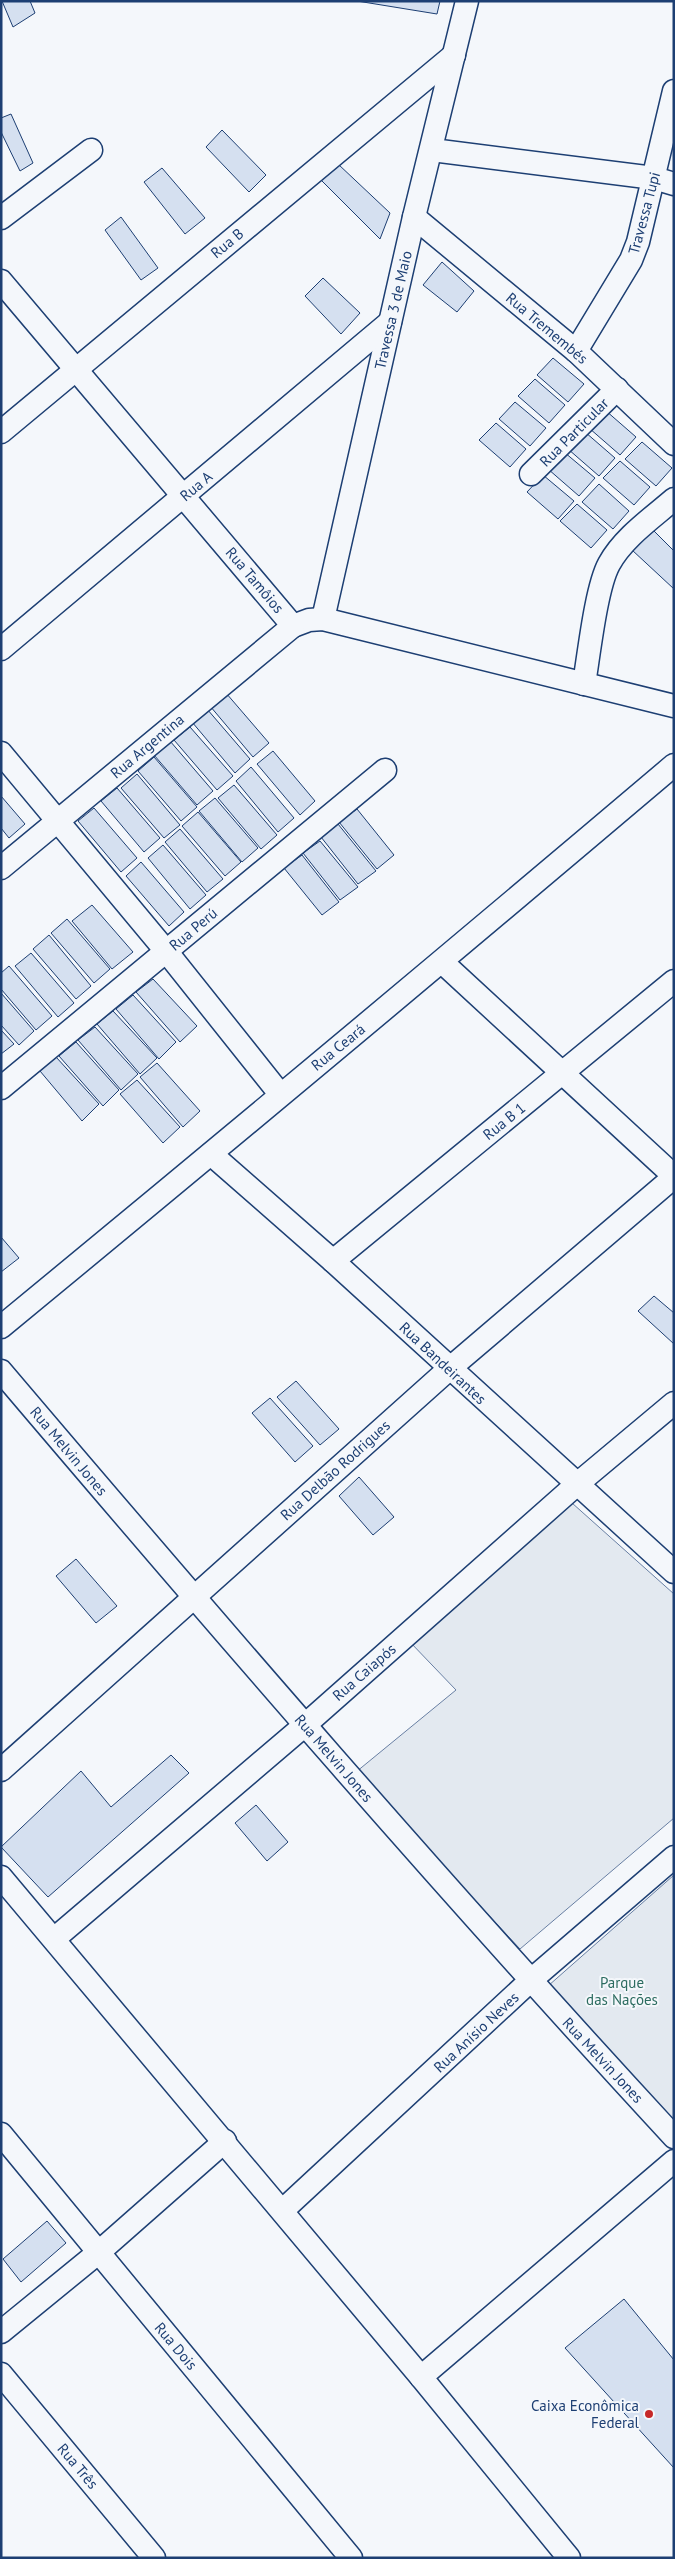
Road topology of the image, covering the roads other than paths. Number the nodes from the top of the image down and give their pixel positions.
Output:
1 (467, 1) edge
2 (454, 55) junction
3 (674, 91) edge
4 (91, 150) dead end
5 (432, 150) junction
6 (664, 181) edge
7 (414, 217) junction
8 (1, 218) edge
9 (1, 281) edge
10 (390, 322) junction
11 (576, 351) junction
12 (76, 369) junction
13 (617, 389) junction
14 (1, 432) edge
15 (674, 444) edge
16 (531, 474) dead end
17 (185, 496) junction
18 (674, 499) edge
19 (323, 619) junction
20 (293, 626) junction
21 (1, 649) edge
22 (584, 684) junction
23 (674, 706) edge
24 (1, 753) edge
25 (674, 765) edge
26 (385, 770) dead end
27 (57, 820) junction
28 (1, 868) edge
29 (166, 951) junction
30 (442, 962) junction
31 (674, 981) edge
32 (563, 1073) junction
33 (1, 1088) edge
34 (280, 1094) junction
35 (211, 1154) junction
36 (674, 1177) edge
37 (333, 1261) junction
38 (1, 1327) edge
39 (449, 1369) junction
40 (1, 1371) edge
41 (674, 1404) edge
42 (576, 1485) junction
43 (674, 1572) edge
44 (192, 1597) junction
45 (304, 1724) junction
46 (1, 1770) edge
47 (674, 1857) edge
48 (1, 1877) edge
49 (54, 1939) junction
50 (530, 1982) junction
51 (1, 2134) edge
52 (674, 2137) edge
53 (224, 2141) junction
54 (674, 2161) edge
55 (283, 2210) junction
56 (99, 2252) junction
57 (1, 2332) edge
58 (1, 2374) edge
59 (421, 2376) junction
60 (154, 2558) edge
61 (351, 2558) edge
62 (569, 2558) edge

1 - 2 street, Travessa 3 de Maio
2 - 5 street, Travessa 3 de Maio
2 - 12 street, Rua B
3 - 6 street, Travessa Tupi
4 - 8 street
5 - 6 street
5 - 7 street, Travessa 3 de Maio
6 - 11 street, Travessa Tupi
7 - 10 street, Travessa 3 de Maio
7 - 11 street, Rua Tremembés
9 - 12 street, Rua Tamôios
10 - 17 street, Rua A
10 - 19 street, Travessa 3 de Maio
11 - 13 street, Rua Tremembés
12 - 14 street, Rua B
12 - 17 street, Rua Tamôios
13 - 15 street, Rua Tremembés
13 - 16 street, Rua Particular
17 - 20 street, Rua Tamôios
17 - 21 street, Rua A
18 - 22 street
19 - 20 street, Rua Tamôios
19 - 22 street, Rua Tamôios
20 - 27 street, Rua Argentina
22 - 23 street, Rua Tamôios
24 - 27 street
25 - 30 street, Rua Ceará
26 - 29 street, Rua Perú
27 - 28 street, Rua Argentina
27 - 29 street
29 - 33 street, Rua Perú
29 - 34 street
30 - 32 street
30 - 34 street, Rua Ceará
31 - 32 street, Rua B 1
32 - 36 street
32 - 37 street, Rua B 1
34 - 35 street, Rua Ceará
35 - 37 street, Rua Bandeirantes
35 - 38 street, Rua Ceará
36 - 39 street, Rua Delbão Rodrigues
37 - 39 street, Rua Bandeirantes
39 - 42 street, Rua Bandeirantes
39 - 44 street, Rua Delbão Rodrigues
40 - 44 street, Rua Melvin Jones
41 - 42 street, Rua Caiapós
42 - 43 street, Rua Bandeirantes
42 - 45 street, Rua Caiapós
44 - 45 street, Rua Melvin Jones
44 - 46 street, Rua Delbão Rodrigues
45 - 49 street, Rua Caiapós
45 - 50 street, Rua Melvin Jones
47 - 50 street, Rua Anísio Neves
48 - 49 street
49 - 53 street
50 - 52 street, Rua Melvin Jones
50 - 55 street, Rua Anísio Neves
51 - 56 street, Rua Dois
53 - 55 street
53 - 56 street
54 - 59 street
55 - 59 street
56 - 57 street
56 - 61 street, Rua Dois
58 - 60 street, Rua Três
59 - 62 street

